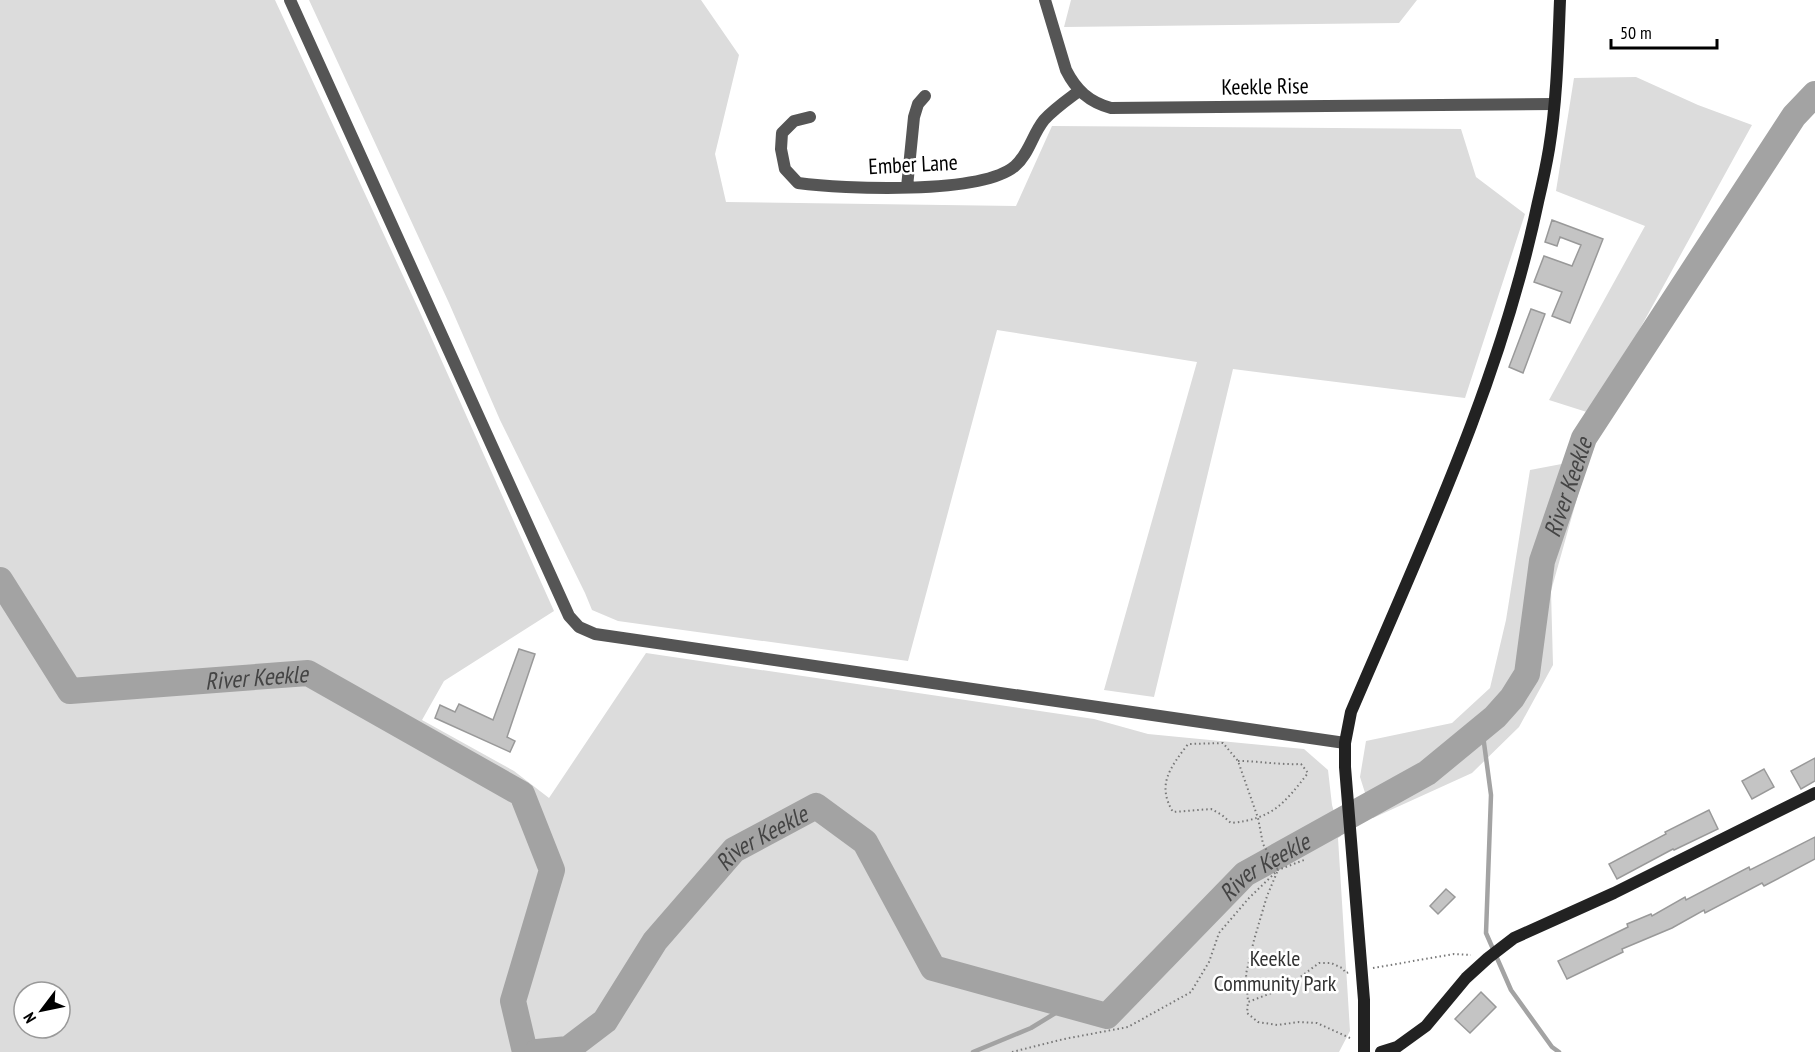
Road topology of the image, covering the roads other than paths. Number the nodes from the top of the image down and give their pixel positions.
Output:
1 (290, 0) edge
2 (1045, 0) edge
3 (1560, 0) edge
4 (1079, 91) junction
5 (925, 96) dead end
6 (1554, 104) junction
7 (810, 117) dead end
8 (907, 187) junction
9 (1345, 743) junction
10 (1815, 793) edge
11 (1364, 1046) edge
12 (1381, 1052) edge

1 - 9 street
2 - 4 street, Keekle Rise
3 - 6 main road
4 - 6 street, Keekle Rise
4 - 8 street, Ember Lane
5 - 8 street
6 - 9 main road
7 - 8 street, Ember Lane
9 - 11 main road
10 - 12 main road

